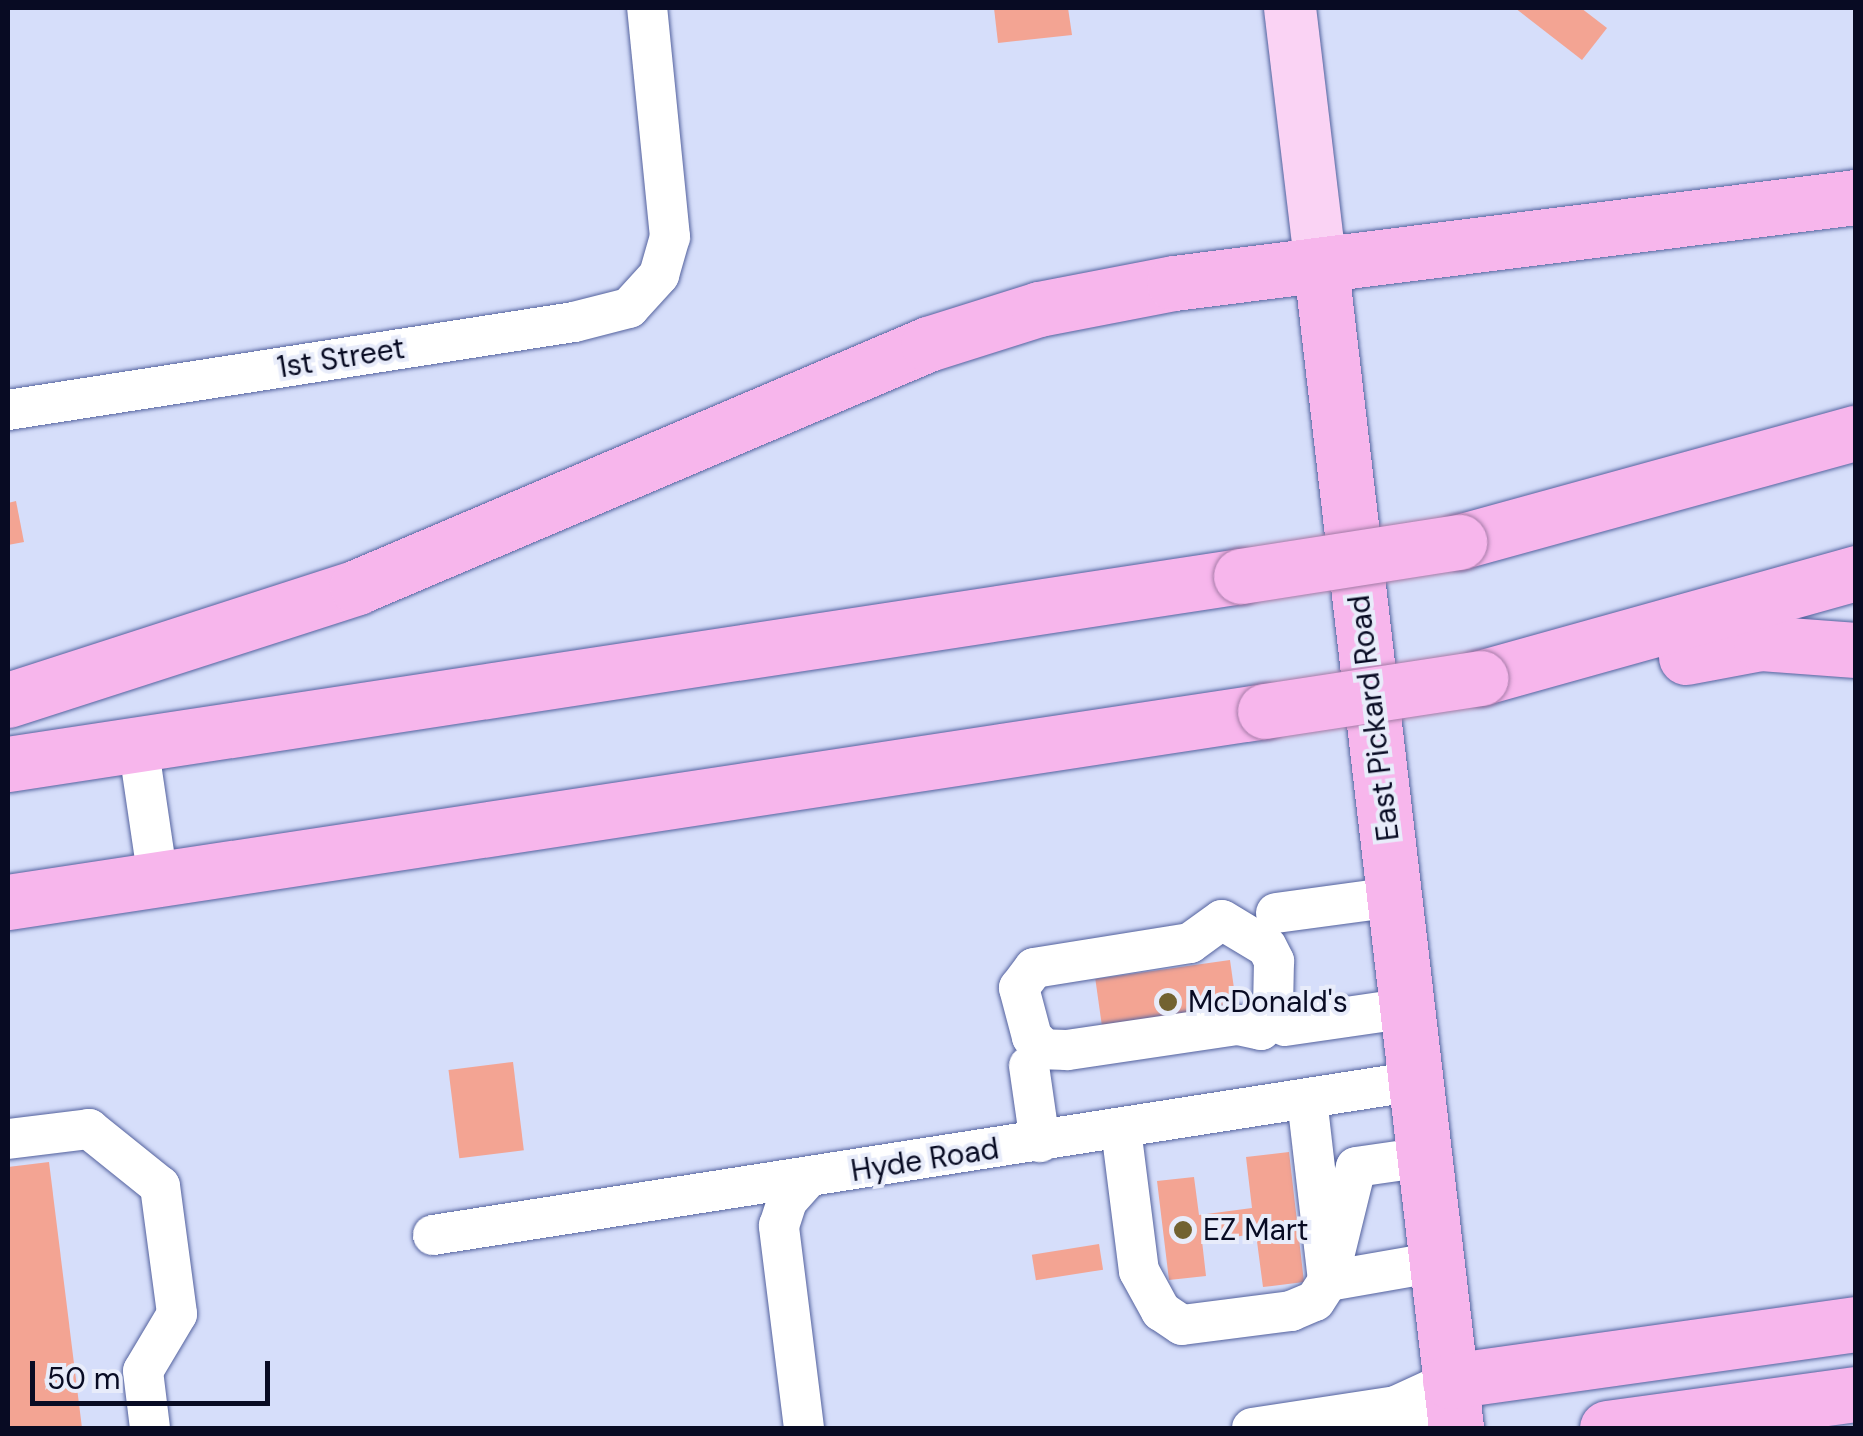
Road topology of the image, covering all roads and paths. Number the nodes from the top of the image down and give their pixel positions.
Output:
1 (647, 8) edge
2 (1290, 8) edge
3 (1856, 197) edge
4 (1321, 268) junction
5 (8, 410) edge
6 (1856, 433) edge
7 (1856, 573) edge
8 (1856, 650) edge
9 (1563, 658) junction
10 (8, 700) edge
11 (138, 744) junction
12 (8, 764) edge
13 (158, 879) junction
14 (1395, 897) junction
15 (8, 902) edge
16 (1276, 913) dead end
17 (1222, 920) joint
18 (1408, 1008) junction
19 (1285, 1026) dead end
20 (1029, 1066) dead end
21 (1416, 1081) junction
22 (1307, 1099) junction
23 (1121, 1129) junction
24 (8, 1139) edge
25 (1040, 1142) junction
26 (1425, 1157) junction
27 (1356, 1167) junction
28 (1316, 1172) junction
29 (808, 1180) junction
30 (434, 1235) dead end
31 (1437, 1262) junction
32 (1328, 1281) junction
33 (1856, 1324) edge
34 (1856, 1394) edge
35 (1445, 1413) edge
36 (150, 1428) edge
37 (804, 1428) edge
38 (1252, 1428) edge
39 (1607, 1428) edge

1 - 5 street, 1st Street
2 - 4 main road, East Pickard Road
3 - 4 highway
4 - 10 highway
4 - 14 highway, East Pickard Road
6 - 11 highway, bridge
7 - 9 highway
8 - 9 highway
9 - 13 highway, bridge
11 - 12 highway
11 - 13 street
13 - 15 highway
14 - 16 street
14 - 18 highway, East Pickard Road
17 - 17 street
18 - 19 street
18 - 21 highway, East Pickard Road
20 - 25 street
21 - 22 street, Hyde Road
21 - 26 highway, East Pickard Road
22 - 23 street, Hyde Road
22 - 28 street
23 - 25 street, Hyde Road
23 - 32 street
24 - 36 street
25 - 29 street, Hyde Road
26 - 27 street
26 - 31 highway, East Pickard Road
27 - 28 street
27 - 32 street
28 - 32 street
29 - 30 street, Hyde Road
29 - 37 street
31 - 32 street
31 - 35 highway, East Pickard Road
33 - 35 highway
34 - 39 highway
35 - 38 street

